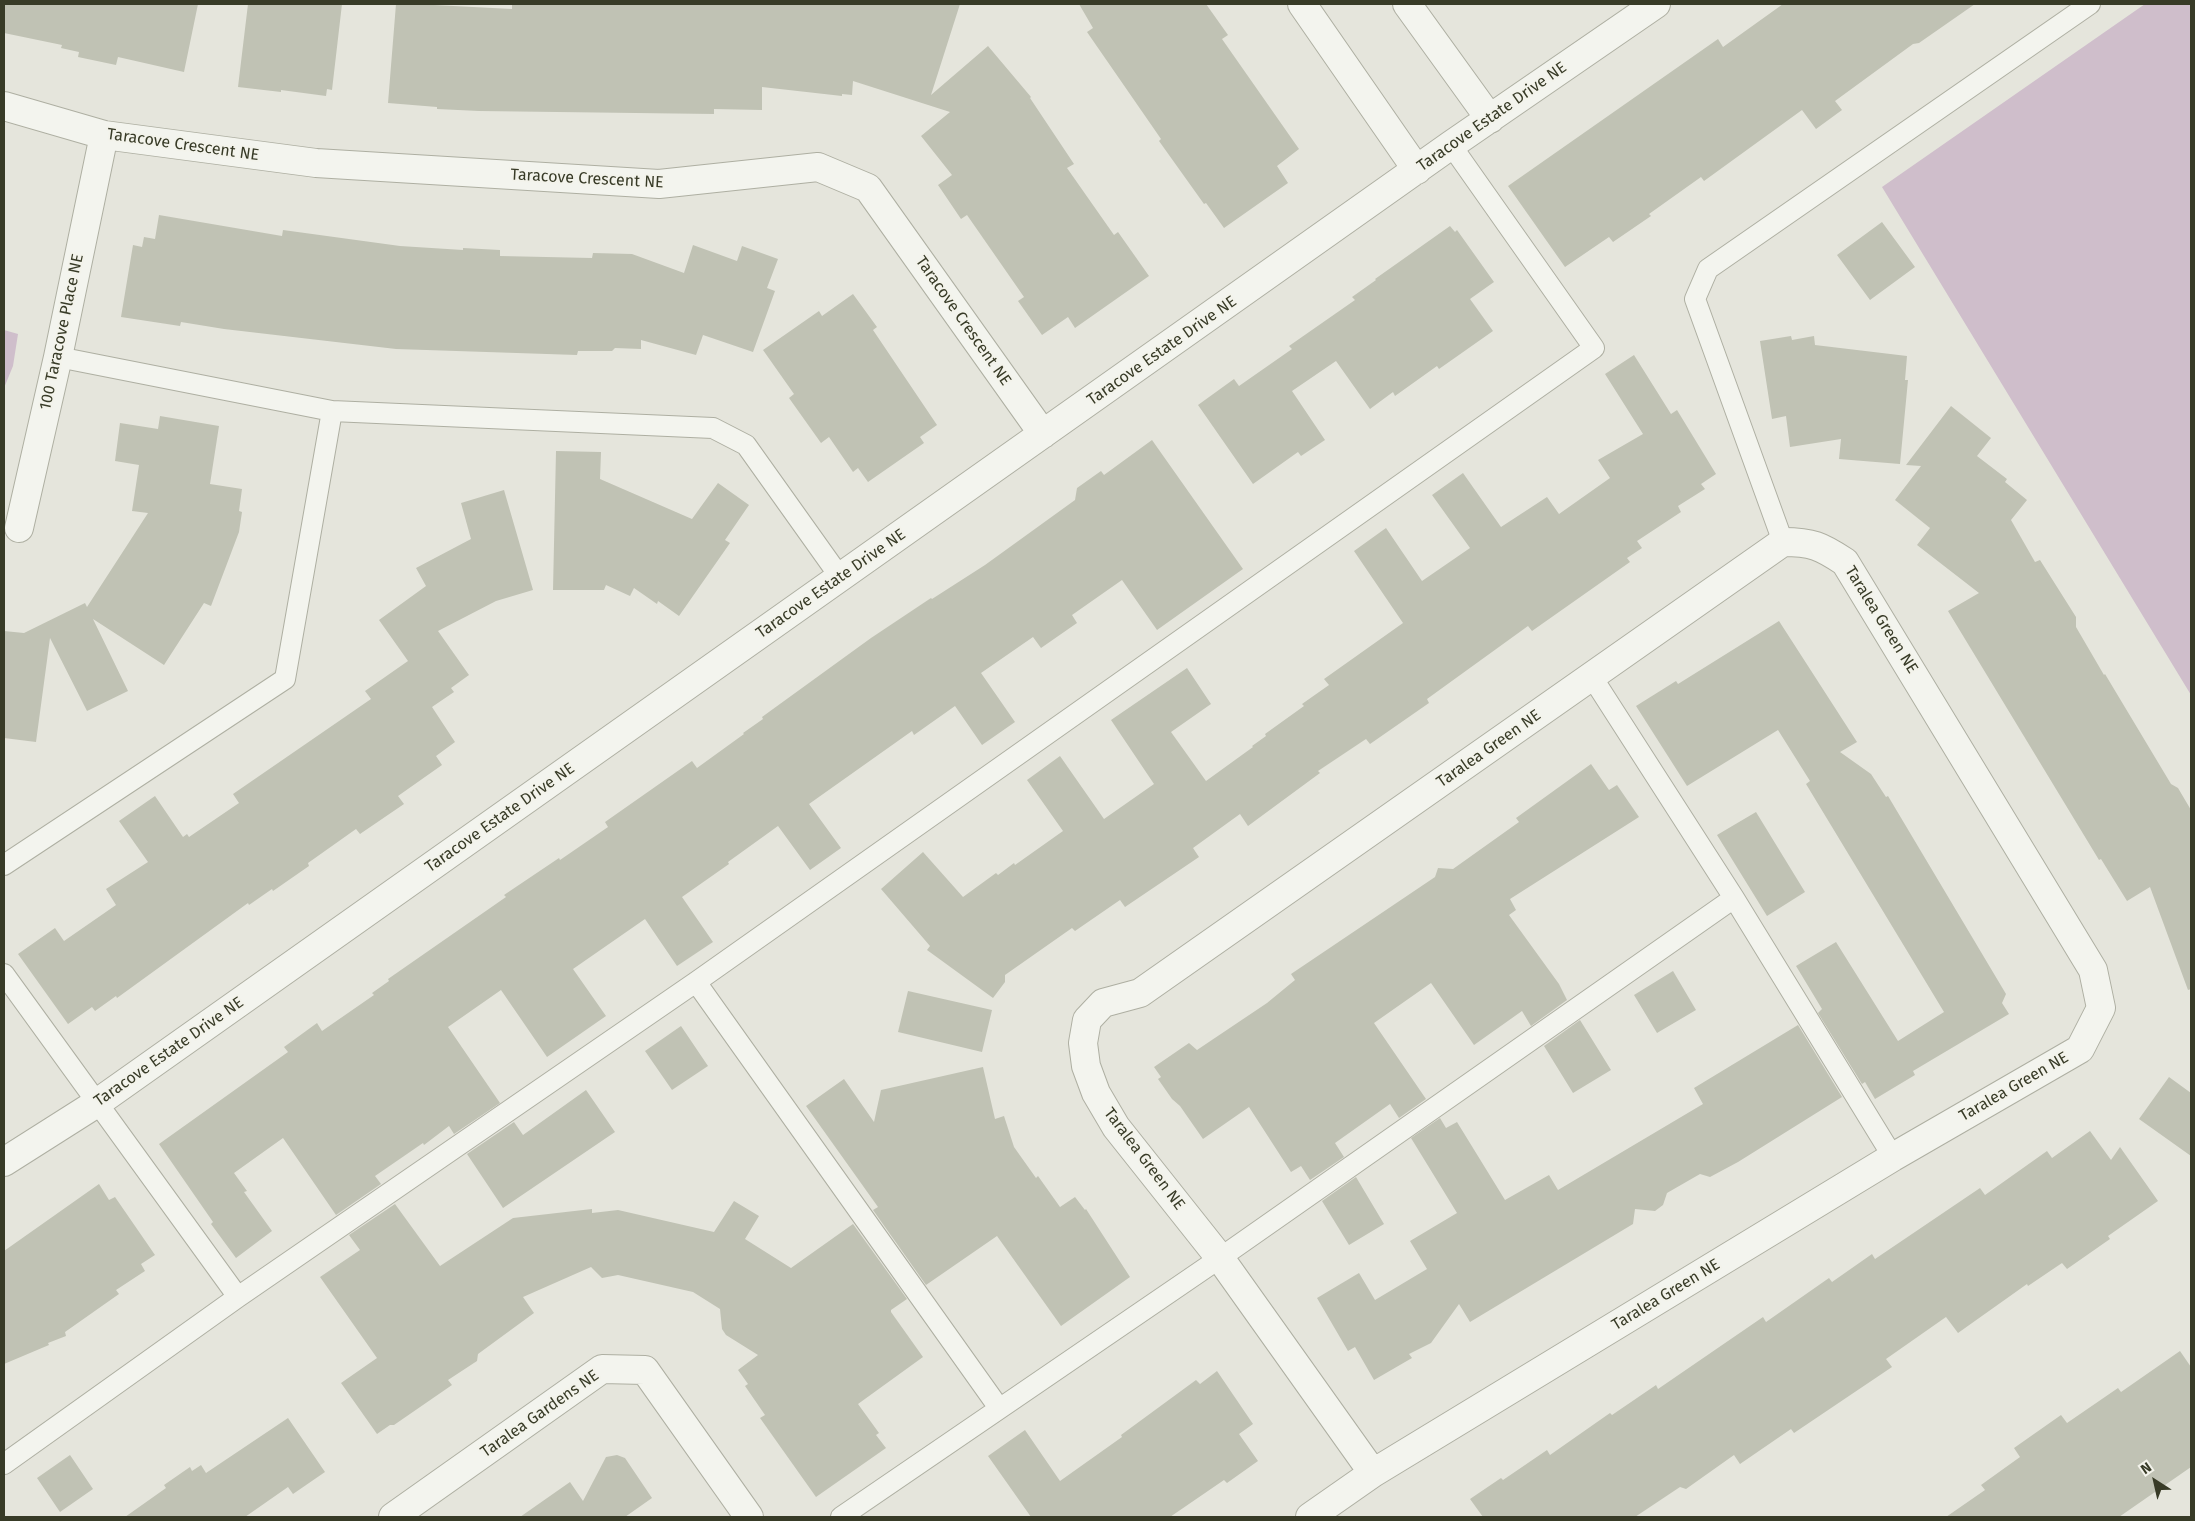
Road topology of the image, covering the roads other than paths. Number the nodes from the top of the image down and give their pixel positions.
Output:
1 (1302, 4) edge
2 (1407, 4) edge
3 (1656, 4) edge
4 (2090, 4) edge
5 (4, 106) edge
6 (1490, 119) junction
7 (104, 135) junction
8 (1451, 145) junction
9 (1417, 170) junction
10 (58, 357) junction
11 (332, 411) junction
12 (1043, 434) junction
13 (19, 528) dead end
14 (1782, 542) junction
15 (840, 577) junction
16 (1592, 677) junction
17 (4, 865) edge
18 (1734, 898) junction
19 (4, 974) edge
20 (696, 982) junction
21 (97, 1103) junction
22 (1892, 1158) junction
23 (4, 1162) edge
24 (1220, 1258) junction
25 (238, 1297) junction
26 (999, 1408) junction
27 (4, 1464) edge
28 (1373, 1473) junction
29 (393, 1517) edge
30 (750, 1517) edge
31 (841, 1517) edge
32 (1310, 1517) edge

1 - 9 street
2 - 6 street
3 - 6 street, Taracove Estate Drive NE
4 - 14 lane
5 - 7 street, Taracove Crescent NE
6 - 8 street, Taracove Estate Drive NE
7 - 10 street, 100 Taracove Place NE
7 - 12 street, Taracove Crescent NE
8 - 9 street, Taracove Estate Drive NE
8 - 20 lane
9 - 12 street, Taracove Estate Drive NE
10 - 11 lane
10 - 13 street, 100 Taracove Place NE
11 - 15 lane
11 - 17 lane
12 - 15 street, Taracove Estate Drive NE
14 - 16 street, Taralea Green NE
14 - 22 street, Taralea Green NE
15 - 21 street, Taracove Estate Drive NE
16 - 18 lane
16 - 24 street, Taralea Green NE
18 - 22 lane
18 - 24 lane
19 - 21 lane
20 - 25 lane
20 - 26 lane
21 - 23 street, Taracove Estate Drive NE
21 - 25 lane
22 - 28 street, Taralea Green NE
24 - 26 lane
24 - 28 street, Taralea Green NE
25 - 27 lane
26 - 31 lane
28 - 32 street, Taralea Green NE
29 - 30 street, Taralea Gardens NE

